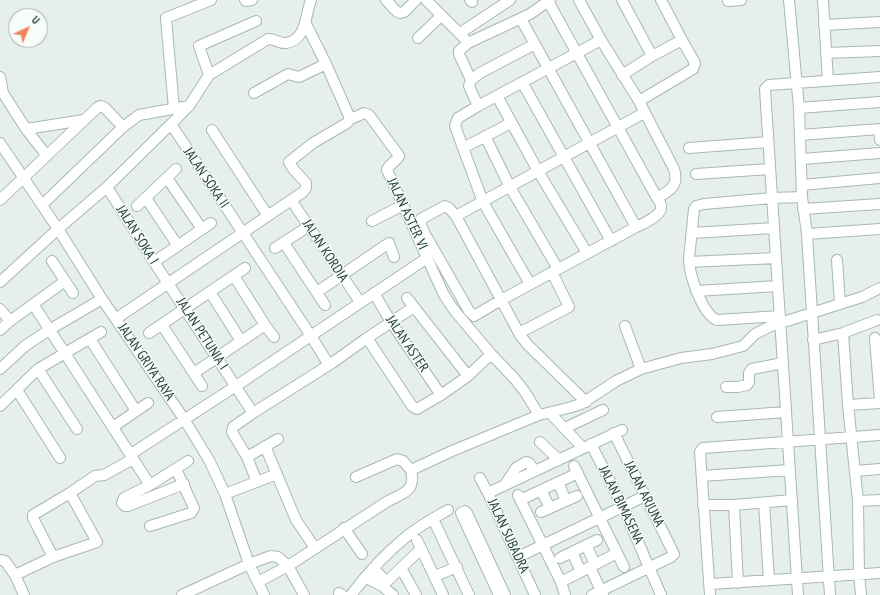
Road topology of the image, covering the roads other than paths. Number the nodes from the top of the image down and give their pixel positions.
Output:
1 (211, 0) edge
2 (246, 0) edge
3 (252, 0) edge
4 (311, 0) edge
5 (386, 0) edge
6 (416, 0) edge
7 (426, 0) edge
8 (510, 0) edge
9 (579, 0) edge
10 (622, 0) edge
11 (661, 0) edge
12 (741, 0) edge
13 (789, 0) edge
14 (822, 0) edge
15 (549, 1) edge
16 (728, 1) edge
17 (441, 16) junction
18 (521, 19) junction
19 (256, 21) dead end
20 (880, 22) edge
21 (306, 24) junction
22 (824, 25) junction
23 (418, 38) dead end
24 (601, 40) junction
25 (682, 40) junction
26 (535, 44) junction
27 (880, 51) edge
28 (576, 53) junction
29 (826, 53) junction
30 (652, 56) junction
31 (326, 64) junction
32 (549, 68) junction
33 (209, 75) junction
34 (622, 75) junction
35 (880, 76) edge
36 (0, 77) edge
37 (471, 80) junction
38 (828, 81) junction
39 (522, 82) junction
40 (797, 83) junction
41 (254, 93) dead end
42 (2, 94) edge
43 (497, 96) junction
44 (639, 101) junction
45 (880, 102) edge
46 (189, 106) junction
47 (478, 106) junction
48 (799, 108) junction
49 (174, 109) junction
50 (644, 113) junction
51 (351, 118) junction
52 (84, 120) junction
53 (511, 123) junction
54 (171, 124) junction
55 (122, 127) junction
56 (618, 127) junction
57 (26, 129) junction
58 (880, 129) edge
59 (212, 130) dead end
60 (800, 135) junction
61 (485, 136) junction
62 (880, 140) edge
63 (768, 142) junction
64 (0, 143) edge
65 (589, 143) junction
66 (463, 148) junction
67 (689, 148) dead end
68 (880, 153) edge
69 (47, 156) junction
70 (564, 157) junction
71 (802, 159) junction
72 (770, 169) junction
73 (176, 170) dead end
74 (538, 171) junction
75 (696, 174) dead end
76 (24, 177) junction
77 (167, 178) junction
78 (880, 178) edge
79 (802, 185) junction
80 (107, 187) junction
81 (510, 187) junction
82 (802, 197) junction
83 (146, 198) junction
84 (657, 198) junction
85 (772, 198) junction
86 (0, 200) edge
87 (292, 200) junction
88 (483, 202) junction
89 (880, 204) edge
90 (42, 205) junction
91 (403, 205) junction
92 (137, 206) dead end
93 (803, 209) junction
94 (268, 216) junction
95 (456, 216) junction
96 (372, 221) dead end
97 (211, 223) dead end
98 (309, 226) junction
99 (636, 227) junction
100 (774, 228) junction
101 (58, 229) junction
102 (202, 229) junction
103 (880, 229) edge
104 (242, 232) junction
105 (692, 233) junction
106 (807, 234) junction
107 (610, 241) junction
108 (284, 243) junction
109 (178, 246) junction
110 (275, 248) dead end
111 (587, 253) junction
112 (394, 257) dead end
113 (427, 258) junction
114 (776, 258) junction
115 (837, 260) dead end
116 (52, 261) dead end
117 (154, 262) junction
118 (689, 262) junction
119 (245, 268) dead end
120 (555, 270) junction
121 (340, 275) junction
122 (234, 276) junction
123 (65, 281) junction
124 (0, 282) edge
125 (168, 283) junction
126 (530, 284) junction
127 (778, 286) junction
128 (880, 288) edge
129 (696, 291) junction
130 (210, 292) junction
131 (317, 292) junction
132 (72, 293) dead end
133 (374, 293) junction
134 (407, 298) dead end
135 (102, 299) junction
136 (501, 300) junction
137 (360, 302) junction
138 (33, 304) junction
139 (840, 304) junction
140 (325, 305) dead end
141 (414, 307) junction
142 (0, 309) edge
143 (185, 309) junction
144 (812, 313) junction
145 (117, 318) junction
146 (780, 319) junction
147 (10, 321) junction
148 (391, 322) junction
149 (162, 325) junction
150 (265, 325) junction
151 (625, 326) dead end
152 (0, 330) edge
153 (49, 330) junction
154 (101, 332) dead end
155 (149, 333) dead end
156 (519, 333) junction
157 (843, 333) junction
158 (311, 336) junction
159 (274, 337) dead end
160 (90, 339) junction
161 (813, 340) junction
162 (241, 341) junction
163 (878, 341) edge
164 (370, 342) junction
165 (64, 354) junction
166 (491, 354) junction
167 (217, 358) junction
168 (783, 363) junction
169 (329, 365) junction
170 (0, 369) edge
171 (38, 369) junction
172 (641, 369) junction
173 (194, 373) junction
174 (468, 376) junction
175 (879, 376) edge
176 (202, 386) dead end
177 (236, 386) junction
178 (726, 387) dead end
179 (17, 390) junction
180 (441, 395) junction
181 (586, 402) junction
182 (880, 402) edge
183 (148, 404) dead end
184 (0, 406) edge
185 (848, 406) junction
186 (603, 410) dead end
187 (136, 411) junction
188 (786, 412) junction
189 (253, 413) junction
190 (550, 413) junction
191 (539, 415) junction
192 (717, 417) dead end
193 (184, 419) junction
194 (113, 427) junction
195 (77, 428) dead end
196 (565, 428) junction
197 (880, 435) edge
198 (851, 437) junction
199 (278, 439) dead end
200 (820, 439) junction
201 (540, 442) dead end
202 (788, 442) junction
203 (265, 446) junction
204 (587, 446) junction
205 (132, 456) junction
206 (248, 457) junction
207 (60, 458) dead end
208 (559, 460) junction
209 (188, 461) dead end
210 (176, 469) junction
211 (880, 469) edge
212 (410, 470) junction
213 (790, 470) junction
214 (855, 471) junction
215 (277, 474) junction
216 (702, 476) junction
217 (356, 477) dead end
218 (480, 478) dead end
219 (257, 482) junction
220 (558, 482) junction
221 (184, 484) junction
222 (150, 485) junction
223 (541, 490) junction
224 (70, 493) junction
225 (488, 493) junction
226 (225, 494) junction
227 (577, 496) dead end
228 (645, 496) junction
229 (792, 500) junction
230 (880, 500) edge
231 (566, 501) junction
232 (858, 501) junction
233 (764, 503) junction
234 (703, 505) junction
235 (734, 505) junction
236 (623, 507) junction
237 (448, 510) dead end
238 (600, 518) junction
239 (433, 519) junction
240 (150, 526) dead end
241 (344, 528) junction
242 (596, 540) dead end
243 (542, 545) junction
244 (586, 545) junction
245 (315, 548) junction
246 (572, 552) junction
247 (617, 553) junction
248 (362, 554) dead end
249 (53, 557) junction
250 (518, 557) junction
251 (560, 558) dead end
252 (0, 560) edge
253 (249, 564) junction
254 (288, 566) junction
255 (456, 567) junction
256 (624, 567) dead end
257 (650, 567) junction
258 (373, 568) junction
259 (401, 568) junction
260 (589, 568) junction
261 (880, 572) edge
262 (859, 574) junction
263 (14, 575) junction
264 (829, 575) junction
265 (434, 576) junction
266 (365, 577) junction
267 (797, 577) junction
268 (769, 580) junction
269 (258, 582) junction
270 (560, 582) junction
271 (738, 583) junction
272 (384, 584) junction
273 (710, 584) junction
274 (599, 594) edge
275 (24, 595) edge
276 (182, 595) edge
277 (264, 595) edge
278 (304, 595) edge
279 (350, 595) edge
280 (393, 595) edge
281 (416, 595) edge
282 (443, 595) edge
283 (469, 595) edge
284 (499, 595) edge
285 (505, 595) edge
286 (535, 595) edge
287 (566, 595) edge
288 (661, 595) edge
289 (710, 595) edge
290 (798, 595) edge
291 (830, 595) edge
292 (861, 595) edge

1 - 49 street
2 - 3 street
4 - 21 street
5 - 6 street
7 - 17 street
8 - 17 street
9 - 24 street
10 - 30 street
11 - 25 street
12 - 16 street
13 - 40 street
14 - 22 street
15 - 18 street
15 - 28 street
17 - 23 street
18 - 26 street
18 - 37 street
19 - 33 street
20 - 22 street
21 - 31 street
21 - 33 street
22 - 29 street
24 - 28 street
24 - 34 street
25 - 30 street
25 - 44 street
26 - 32 street
26 - 37 street
27 - 29 street
28 - 32 street
28 - 56 street
29 - 38 street
30 - 34 street
31 - 41 street
31 - 51 street
32 - 39 street
32 - 65 street
33 - 46 street
34 - 44 street
35 - 38 street
36 - 42 street
37 - 47 street
38 - 40 street
39 - 43 street
39 - 70 street
40 - 48 street
40 - 63 street
42 - 57 street
43 - 47 street
43 - 53 street
44 - 50 street
45 - 48 street
46 - 49 street
46 - 54 street
47 - 66 street
48 - 60 street
49 - 55 street
50 - 56 street
50 - 84 street
51 - 87 street
51 - 91 street, JALAN ASTER VI
52 - 55 street
52 - 57 street
52 - 69 street
53 - 61 street
53 - 74 street
54 - 80 street
54 - 104 street, JALAN SOKA II
55 - 90 street
56 - 65 street
56 - 84 street
57 - 69 street
58 - 60 street
58 - 62 street
59 - 94 street
60 - 71 street
61 - 66 street
61 - 81 street
63 - 67 street
63 - 72 street
64 - 76 street, JALAN GRIYA RAYA
65 - 70 street
65 - 99 street
66 - 88 street
68 - 71 street
69 - 76 street
70 - 74 street
70 - 107 street
71 - 79 street
72 - 75 street
72 - 85 street
73 - 77 street
74 - 81 street
74 - 111 street
76 - 86 street
76 - 90 street, JALAN GRIYA RAYA
77 - 83 street
77 - 102 street
78 - 79 street
79 - 82 street
80 - 101 street
80 - 117 street, JALAN SOKA I
81 - 88 street
81 - 120 street
82 - 85 street
82 - 93 street
83 - 92 street
83 - 109 street
84 - 99 street
85 - 100 street
85 - 105 street
87 - 94 street
87 - 98 street, JALAN KORDIA
88 - 95 street
88 - 126 street
89 - 93 street
90 - 101 street, JALAN GRIYA RAYA
91 - 96 street
91 - 113 street, JALAN ASTER VI
93 - 106 street
94 - 104 street
95 - 136 street
95 - 136 street
97 - 102 street
98 - 108 street
98 - 121 street, JALAN KORDIA
99 - 107 street
100 - 105 street
100 - 114 street
101 - 124 street
101 - 135 street, JALAN GRIYA RAYA
102 - 109 street
103 - 106 street
104 - 125 street
104 - 158 street, JALAN SOKA II
105 - 118 street
106 - 144 street
107 - 111 street
108 - 110 street
108 - 131 street
109 - 117 street
111 - 120 street
112 - 121 street
113 - 133 street
113 - 166 street, JALAN ASTER VI
114 - 118 street
114 - 127 street
115 - 139 street
116 - 123 street
117 - 125 street, JALAN SOKA I
118 - 129 street
119 - 122 street
120 - 126 street
120 - 156 street
121 - 131 street
121 - 137 street, JALAN KORDIA
122 - 130 street
122 - 150 street
123 - 132 street
123 - 138 street
125 - 143 street, JALAN PETUNIA I
125 - 145 street
126 - 136 street
127 - 129 street
127 - 146 street
128 - 139 street
129 - 146 street
130 - 143 street
130 - 162 street
131 - 140 street
133 - 137 street
133 - 148 street, JALAN ASTER
134 - 141 street
135 - 145 street, JALAN GRIYA RAYA
135 - 153 street
136 - 156 street
137 - 158 street
138 - 147 street
138 - 153 street
139 - 144 street
141 - 148 street
141 - 174 street
142 - 147 street
143 - 149 street
143 - 167 street, JALAN PETUNIA I
144 - 146 street
144 - 161 street
145 - 193 street, JALAN GRIYA RAYA
146 - 168 street
146 - 172 street
147 - 152 street
148 - 164 street
148 - 180 street, JALAN ASTER
149 - 155 street
149 - 173 street
150 - 159 street
150 - 162 street
151 - 172 street
153 - 165 street
153 - 170 street
154 - 160 street
156 - 181 street
157 - 161 street
157 - 163 street
157 - 185 street
158 - 169 street, JALAN SOKA II
158 - 177 street
160 - 165 street
160 - 187 street
161 - 200 street
162 - 167 street
163 - 175 street
164 - 169 street
164 - 180 street
165 - 171 street
165 - 194 street
166 - 174 street
166 - 191 street, JALAN ASTER VI
167 - 173 street
167 - 177 street, JALAN PETUNIA I
168 - 178 street
168 - 188 street
169 - 189 street
171 - 179 street
171 - 195 street
172 - 181 street
173 - 176 street
174 - 180 street
175 - 182 street
177 - 189 street, JALAN PETUNIA I
177 - 193 street
179 - 184 street
179 - 207 street
181 - 190 street
182 - 185 street
183 - 187 street
185 - 198 street
186 - 196 street
187 - 194 street
188 - 192 street
188 - 202 street
189 - 206 street
190 - 191 street
190 - 196 street, JALAN BIMASENA
191 - 212 street
193 - 205 street
193 - 226 street, JALAN GRIYA RAYA
194 - 205 street
196 - 204 street, JALAN BIMASENA
197 - 198 street
198 - 200 street
198 - 214 street
199 - 203 street
200 - 202 street
200 - 264 street
201 - 208 street
202 - 213 street
202 - 216 street
203 - 206 street
203 - 215 street
204 - 208 street
204 - 228 street, JALAN ARJUNA
204 - 236 street, JALAN BIMASENA
205 - 222 street
205 - 224 street
206 - 219 street
208 - 225 street
209 - 210 street
210 - 221 street
210 - 222 street
211 - 214 street
212 - 217 street
212 - 241 street
213 - 216 street
213 - 229 street
214 - 232 street
215 - 219 street
215 - 245 street
216 - 234 street
218 - 225 street, JALAN SUBADRA
219 - 226 street
220 - 223 street
220 - 231 street
220 - 238 street
221 - 222 street
221 - 240 street
223 - 231 street
223 - 243 street
224 - 249 street
224 - 249 street
225 - 250 street, JALAN SUBADRA
226 - 253 street, JALAN GRIYA RAYA
227 - 231 street
228 - 236 street
228 - 257 street, JALAN ARJUNA
229 - 233 street
229 - 267 street
230 - 232 street
232 - 262 street
233 - 235 street
233 - 268 street
234 - 235 street
234 - 273 street
235 - 271 street
236 - 238 street
236 - 257 street, JALAN BIMASENA
237 - 239 street
238 - 243 street
238 - 247 street
239 - 255 street
239 - 258 street
241 - 245 street
241 - 248 street
242 - 244 street
243 - 250 street
243 - 270 street
244 - 246 street
244 - 260 street
245 - 254 street
246 - 251 street
246 - 260 street
247 - 256 street
247 - 260 street
249 - 263 street
250 - 286 street, JALAN SUBADRA
252 - 263 street
253 - 254 street
253 - 269 street, JALAN GRIYA RAYA
253 - 276 street
254 - 269 street
254 - 278 street
255 - 265 street
255 - 283 street
257 - 274 street
257 - 288 street, JALAN BIMASENA
258 - 266 street
258 - 272 street
259 - 265 street
259 - 272 street
259 - 281 street
260 - 270 street
260 - 274 street
261 - 262 street
262 - 264 street
262 - 292 street
263 - 275 street
264 - 267 street
264 - 291 street
265 - 282 street
266 - 272 street
266 - 279 street
267 - 268 street
267 - 290 street
268 - 271 street
269 - 277 street, JALAN GRIYA RAYA
270 - 287 street
271 - 273 street
272 - 280 street
273 - 289 street
284 - 285 street

